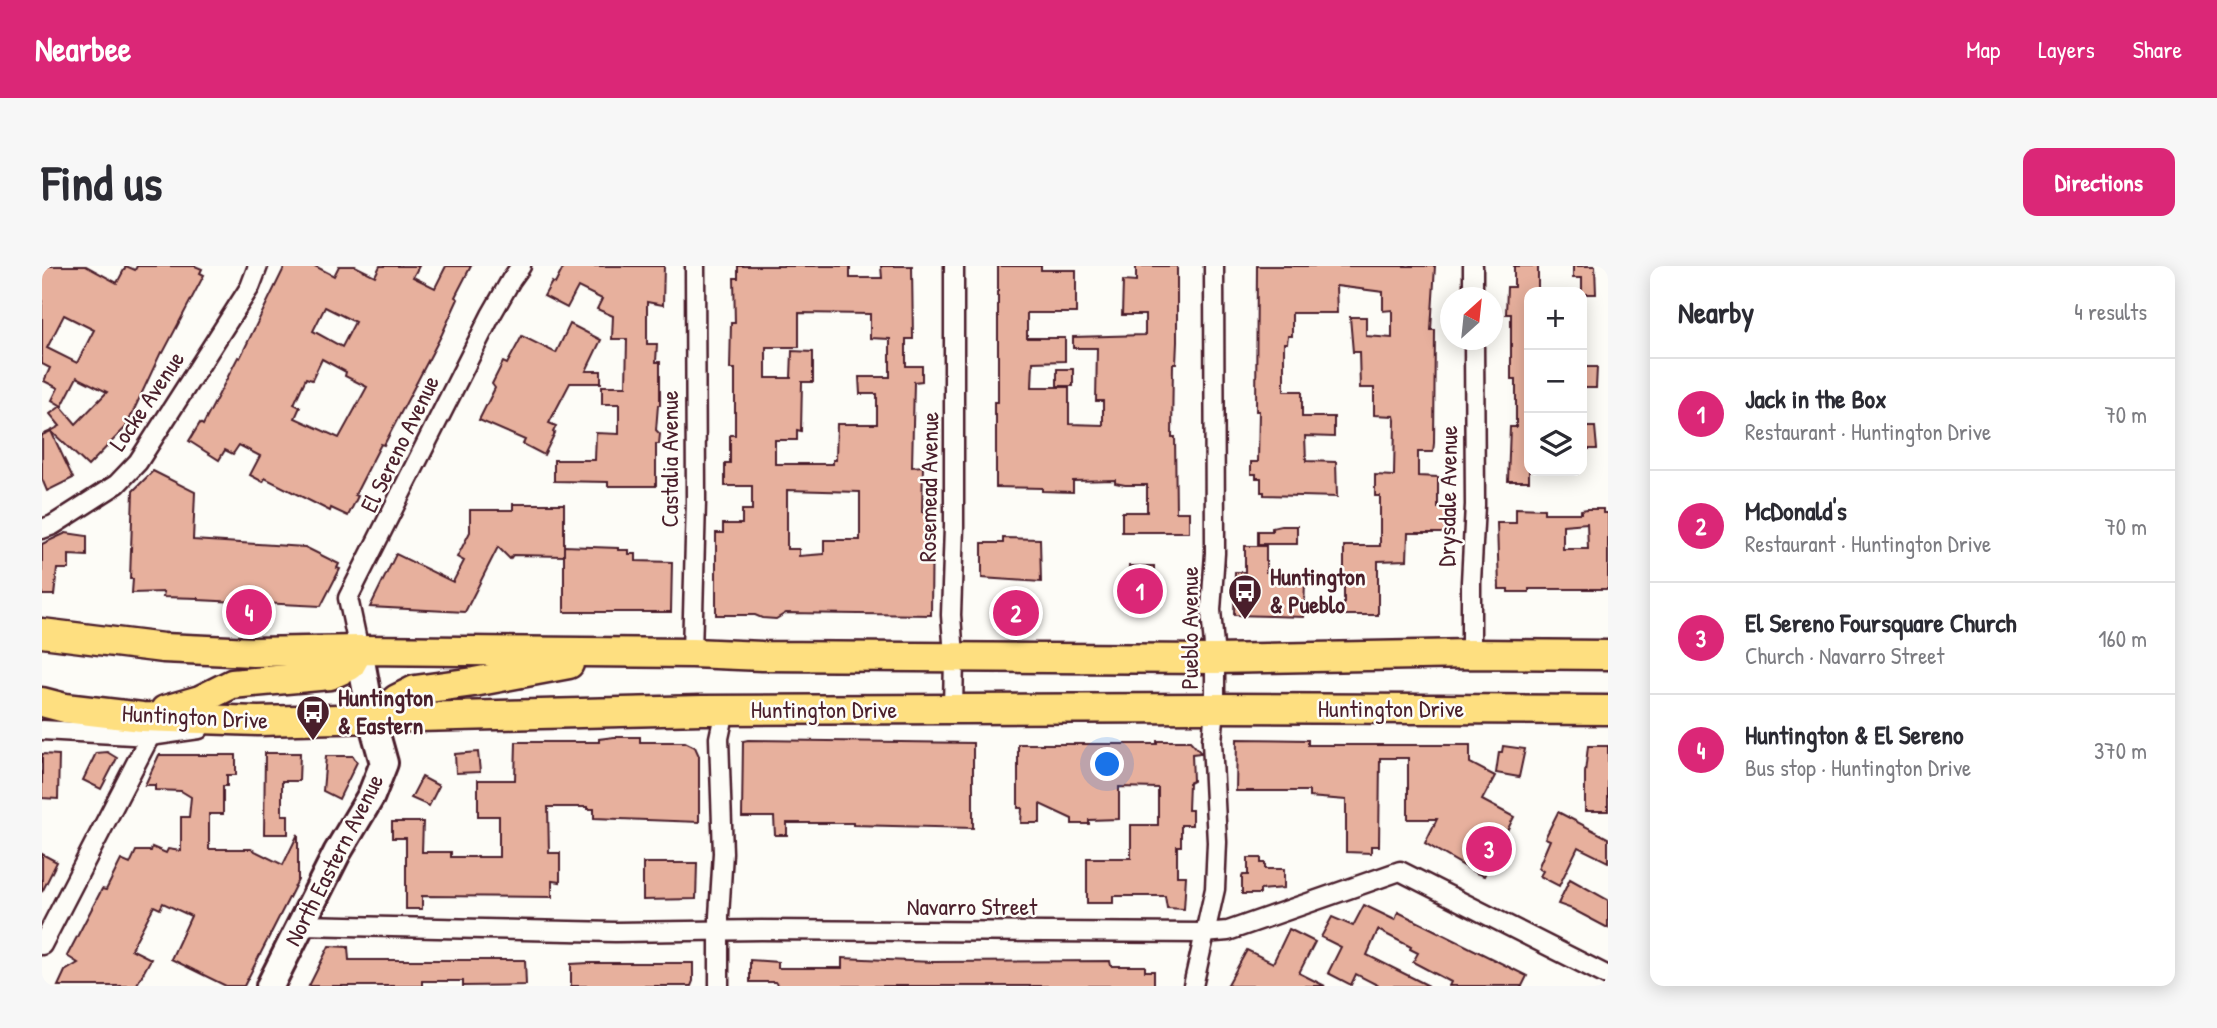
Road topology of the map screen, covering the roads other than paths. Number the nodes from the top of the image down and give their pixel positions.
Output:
1 (258, 266) edge
2 (522, 266) edge
3 (695, 266) edge
4 (954, 266) edge
5 (1214, 266) edge
6 (1473, 266) edge
7 (1474, 287) edge
8 (1474, 350) edge
9 (42, 529) edge
10 (50, 633) edge
11 (359, 650) junction
12 (630, 653) junction
13 (692, 653) junction
14 (1471, 653) junction
15 (1608, 655) edge
16 (954, 656) junction
17 (1215, 659) junction
18 (42, 702) edge
19 (1215, 708) junction
20 (953, 709) junction
21 (725, 710) junction
22 (1608, 710) edge
23 (372, 720) junction
24 (146, 727) junction
25 (42, 730) edge
26 (301, 925) junction
27 (720, 931) junction
28 (1204, 933) junction
29 (42, 945) edge
30 (1608, 976) edge
31 (270, 986) edge
32 (719, 986) edge
33 (1193, 986) edge

1 - 9 street, Locke Avenue
2 - 11 street, El Sereno Avenue
3 - 13 street, Castalia Avenue
4 - 16 street, Rosemead Avenue
5 - 17 street, Pueblo Avenue
6 - 7 street
8 - 14 street, Drysdale Avenue
10 - 11 main road
11 - 12 main road
11 - 23 main road, North Eastern Avenue
11 - 24 main road
12 - 13 main road
12 - 23 main road
13 - 16 main road
14 - 15 main road
14 - 17 main road
16 - 17 main road
16 - 20 street, Rosemead Avenue
17 - 19 street, Pueblo Avenue
18 - 24 main road, Huntington Drive
19 - 20 main road, Huntington Drive
19 - 22 main road, Huntington Drive
19 - 28 street, Pueblo Avenue
20 - 21 main road, Huntington Drive
21 - 23 main road, Huntington Drive
21 - 27 street
23 - 24 main road, Huntington Drive
23 - 26 main road, North Eastern Avenue
24 - 25 street
24 - 29 street
26 - 27 street, Navarro Street
26 - 31 main road, North Eastern Avenue
27 - 28 street, Navarro Street
27 - 32 street
28 - 30 street, Navarro Street
28 - 33 street, Pueblo Avenue

